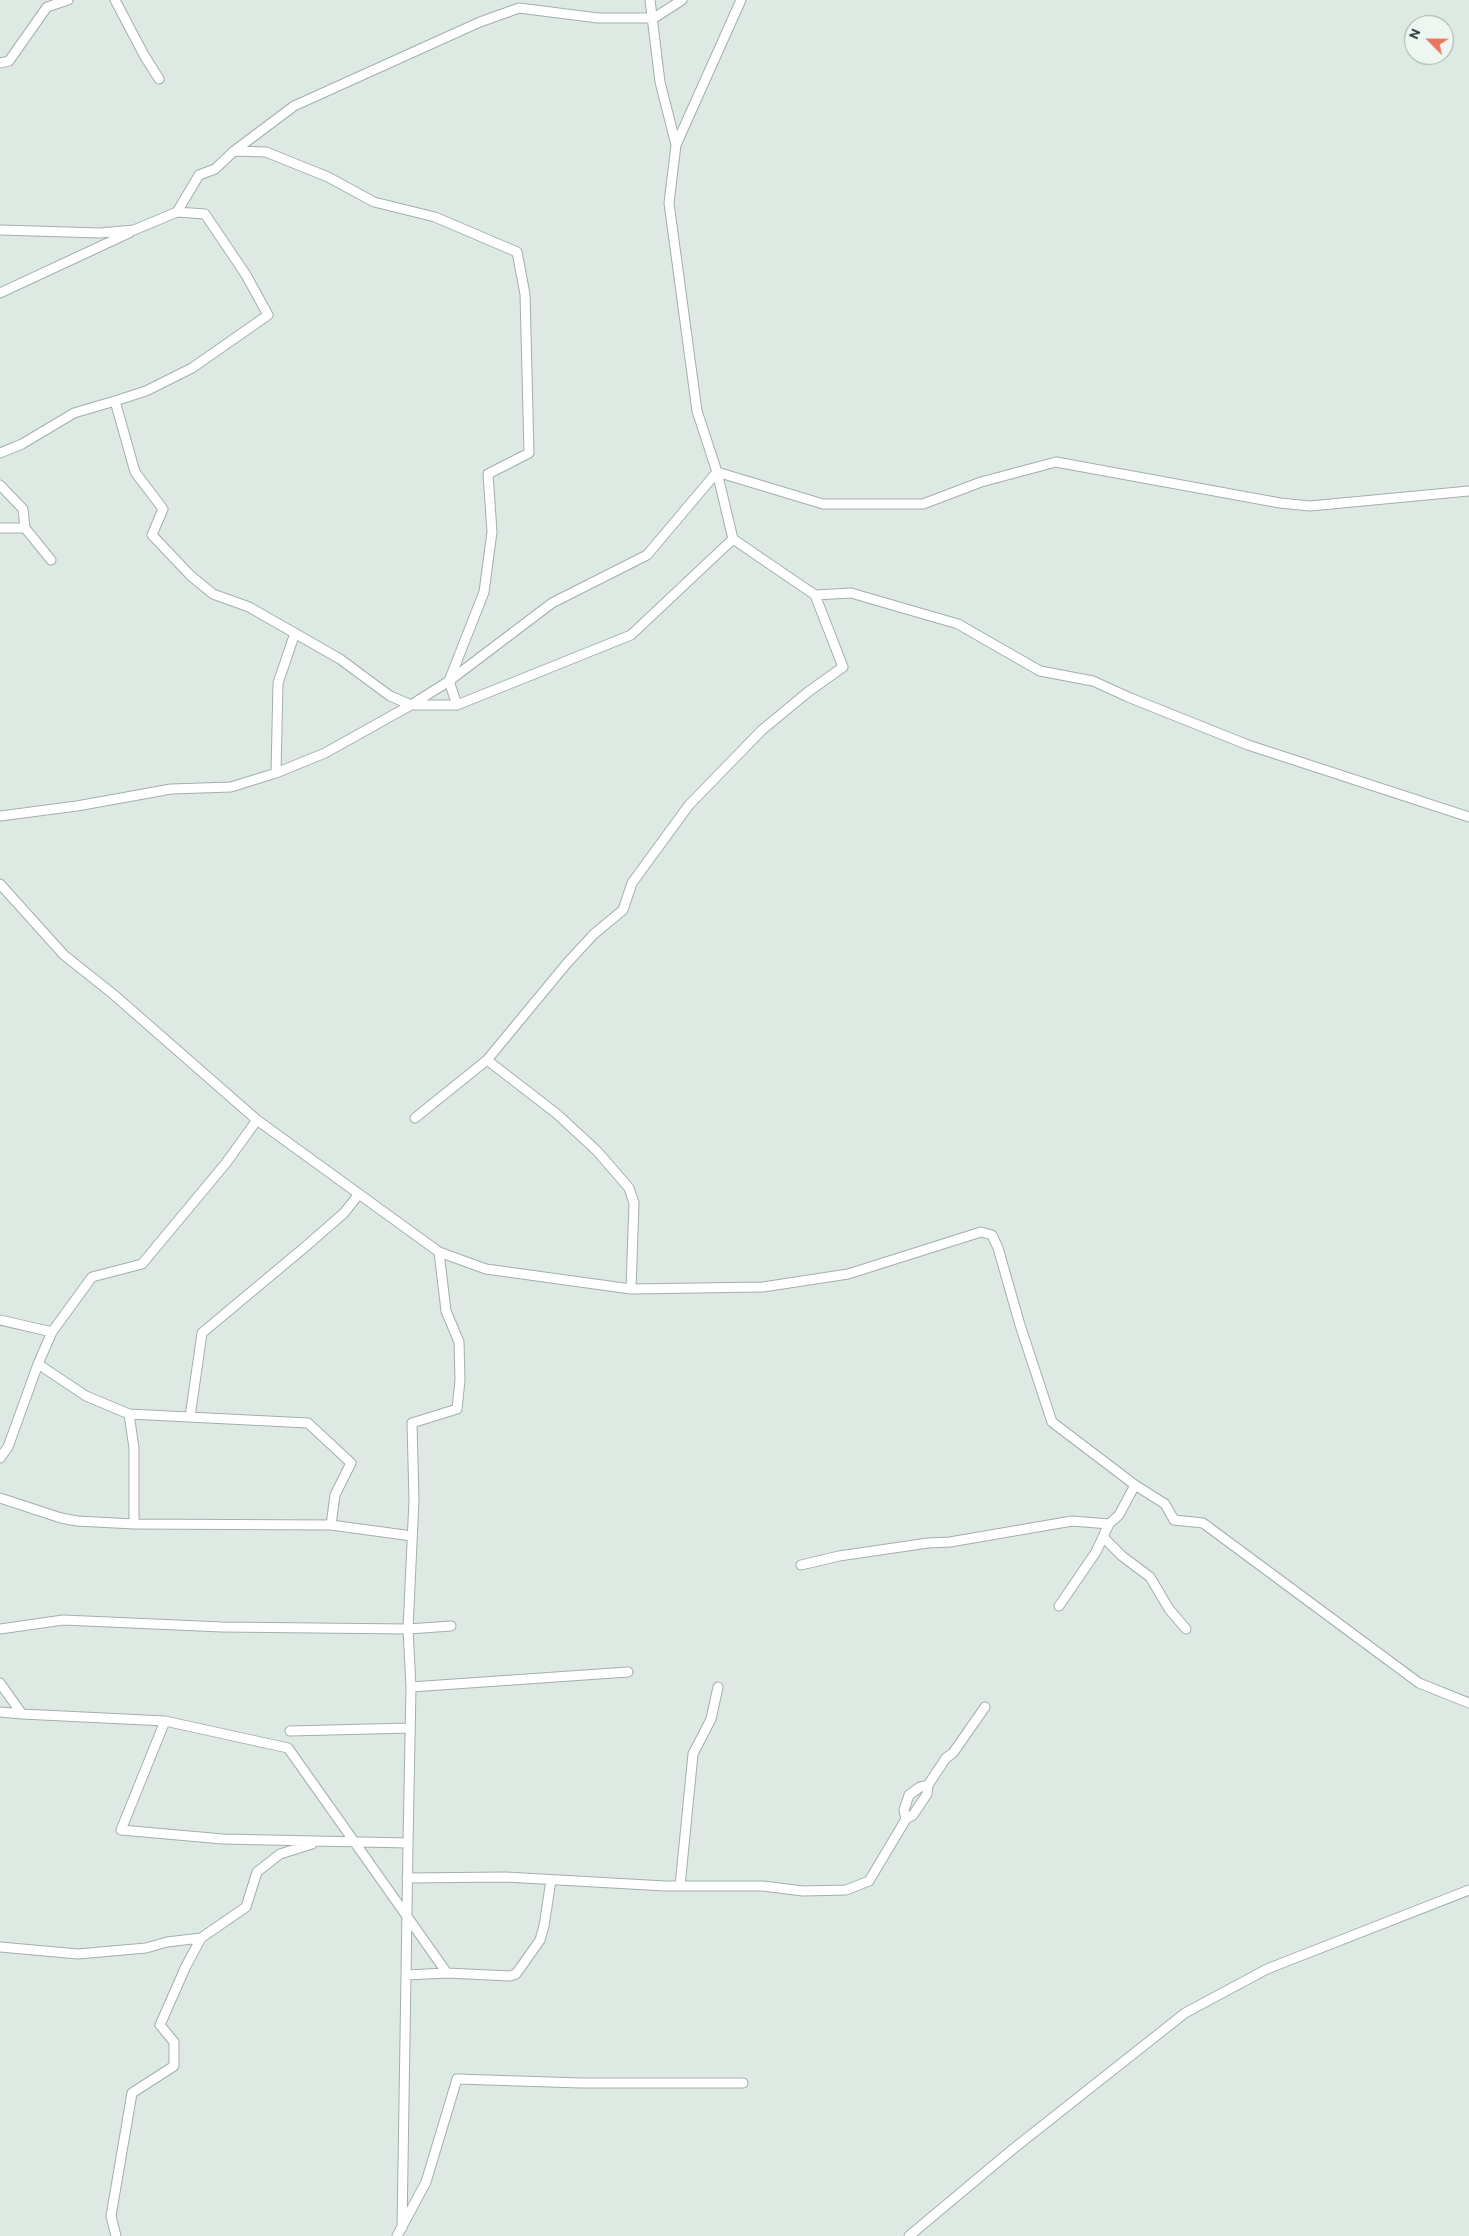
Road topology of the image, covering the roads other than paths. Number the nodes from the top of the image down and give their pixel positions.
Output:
1 (68, 0) edge
2 (115, 0) edge
3 (650, 0) edge
4 (682, 0) edge
5 (741, 0) edge
6 (654, 18) junction
7 (0, 63) edge
8 (159, 79) dead end
9 (676, 145) junction
10 (234, 151) junction
11 (177, 212) junction
12 (0, 230) edge
13 (134, 230) junction
14 (0, 293) edge
15 (115, 401) junction
16 (0, 453) edge
17 (717, 472) junction
18 (0, 485) edge
19 (1469, 491) edge
20 (0, 528) edge
21 (25, 528) junction
22 (733, 538) junction
23 (51, 560) dead end
24 (815, 596) junction
25 (295, 633) junction
26 (448, 681) junction
27 (457, 705) junction
28 (411, 706) junction
29 (276, 773) junction
30 (0, 816) edge
31 (1469, 817) edge
32 (0, 884) edge
33 (487, 1060) junction
34 (415, 1118) dead end
35 (257, 1120) junction
36 (359, 1194) junction
37 (439, 1252) junction
38 (631, 1289) junction
39 (0, 1320) edge
40 (52, 1332) junction
41 (38, 1364) junction
42 (129, 1414) junction
43 (190, 1417) junction
44 (0, 1458) edge
45 (1135, 1485) junction
46 (0, 1498) edge
47 (134, 1524) junction
48 (1109, 1524) junction
49 (331, 1525) junction
50 (412, 1536) junction
51 (1103, 1537) junction
52 (801, 1565) dead end
53 (1059, 1606) dead end
54 (451, 1626) dead end
55 (0, 1629) edge
56 (408, 1629) junction
57 (1186, 1630) dead end
58 (628, 1672) dead end
59 (0, 1683) edge
60 (411, 1687) junction
61 (718, 1687) dead end
62 (1469, 1703) edge
63 (986, 1708) dead end
64 (0, 1712) edge
65 (22, 1714) junction
66 (165, 1721) junction
67 (410, 1728) junction
68 (290, 1731) dead end
69 (928, 1785) junction
70 (906, 1819) junction
71 (323, 1842) junction
72 (354, 1842) junction
73 (408, 1843) junction
74 (407, 1878) junction
75 (552, 1880) junction
76 (680, 1886) junction
77 (1469, 1890) edge
78 (408, 1918) junction
79 (201, 1938) junction
80 (0, 1947) edge
81 (447, 1973) junction
82 (406, 1975) junction
83 (744, 2083) dead end
84 (399, 2232) edge
85 (116, 2236) edge
86 (909, 2236) edge

1 - 7 street
2 - 8 street
3 - 6 street
4 - 6 street
5 - 9 street
6 - 9 street
6 - 10 street
9 - 17 street
10 - 11 street
10 - 26 street
11 - 13 street
11 - 15 street
12 - 13 street
13 - 14 street
15 - 16 street
15 - 25 street
17 - 19 street
17 - 22 street
17 - 26 street
18 - 21 street
20 - 21 street
21 - 23 street
22 - 24 street
22 - 27 street
24 - 31 street
24 - 33 street
25 - 28 street
25 - 29 street
26 - 27 street
26 - 28 street
27 - 28 street
28 - 29 street
29 - 30 street
32 - 35 street
33 - 34 street
33 - 38 street
35 - 36 street
35 - 40 street
36 - 37 street
36 - 43 street
37 - 38 street
37 - 50 street
38 - 45 street
39 - 40 street
40 - 41 street
41 - 42 street
41 - 44 street
42 - 43 street
42 - 47 street
43 - 49 street
45 - 48 street
45 - 62 street
46 - 47 street
47 - 49 street
48 - 51 street
48 - 52 street
49 - 50 street
50 - 56 street
51 - 53 street
51 - 57 street
54 - 56 street
55 - 56 street
56 - 60 street
58 - 60 street
59 - 65 street
60 - 67 street
61 - 76 street
63 - 69 street
64 - 65 street
65 - 66 street
66 - 71 street
66 - 72 street
67 - 68 street
67 - 73 street
69 - 70 street
69 - 70 street
70 - 76 street
71 - 72 street
71 - 79 street
72 - 73 street
72 - 78 street
73 - 74 street
74 - 75 street
74 - 78 street
75 - 76 street
75 - 81 street
77 - 86 street
78 - 81 street
78 - 82 street
79 - 80 street
79 - 85 street
81 - 82 street
82 - 84 street
83 - 84 street

